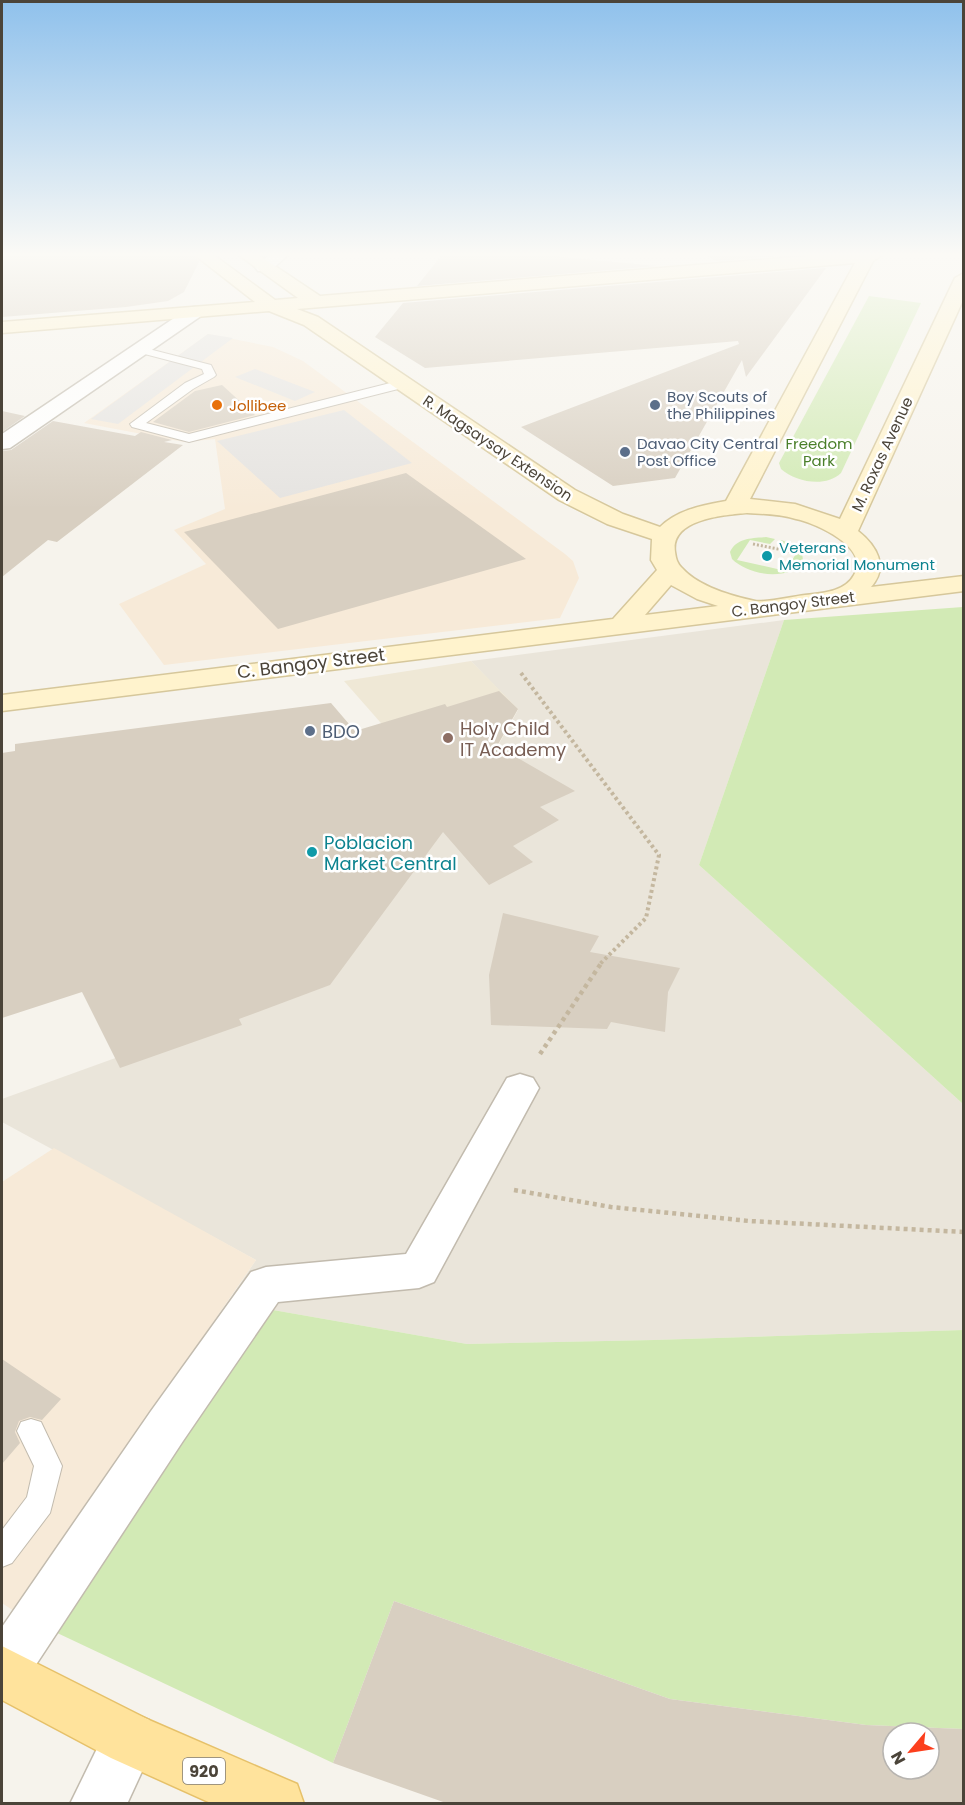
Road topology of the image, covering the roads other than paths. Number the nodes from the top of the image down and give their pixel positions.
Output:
1 (157, 340) edge
2 (338, 340) edge
3 (823, 340) edge
4 (934, 340) edge
5 (141, 350) junction
6 (402, 384) junction
7 (2, 443) edge
8 (734, 507) junction
9 (846, 531) junction
10 (665, 536) junction
11 (670, 571) junction
12 (963, 583) edge
13 (836, 598) junction
14 (770, 607) junction
15 (621, 625) junction
16 (2, 703) edge
17 (520, 1088) road end
18 (31, 1431) dead end
19 (2, 1553) edge
20 (2, 1672) edge
21 (130, 1739) junction
22 (97, 1803) edge
23 (277, 1803) edge

1 - 5 street
2 - 6 main road, R. Magsaysay Extension
3 - 8 main road
4 - 9 main road, M. Roxas Avenue
5 - 6 lane
5 - 7 street
6 - 10 main road, R. Magsaysay Extension
8 - 9 main road
8 - 10 main road
9 - 13 main road
10 - 11 main road
11 - 14 main road
11 - 15 main road
12 - 13 main road, C. Bangoy Street
13 - 14 main road, C. Bangoy Street
14 - 15 main road, C. Bangoy Street
15 - 16 main road, C. Bangoy Street
17 - 20 street
18 - 19 lane
20 - 21 main road, 920
21 - 22 street
21 - 23 main road, 920

